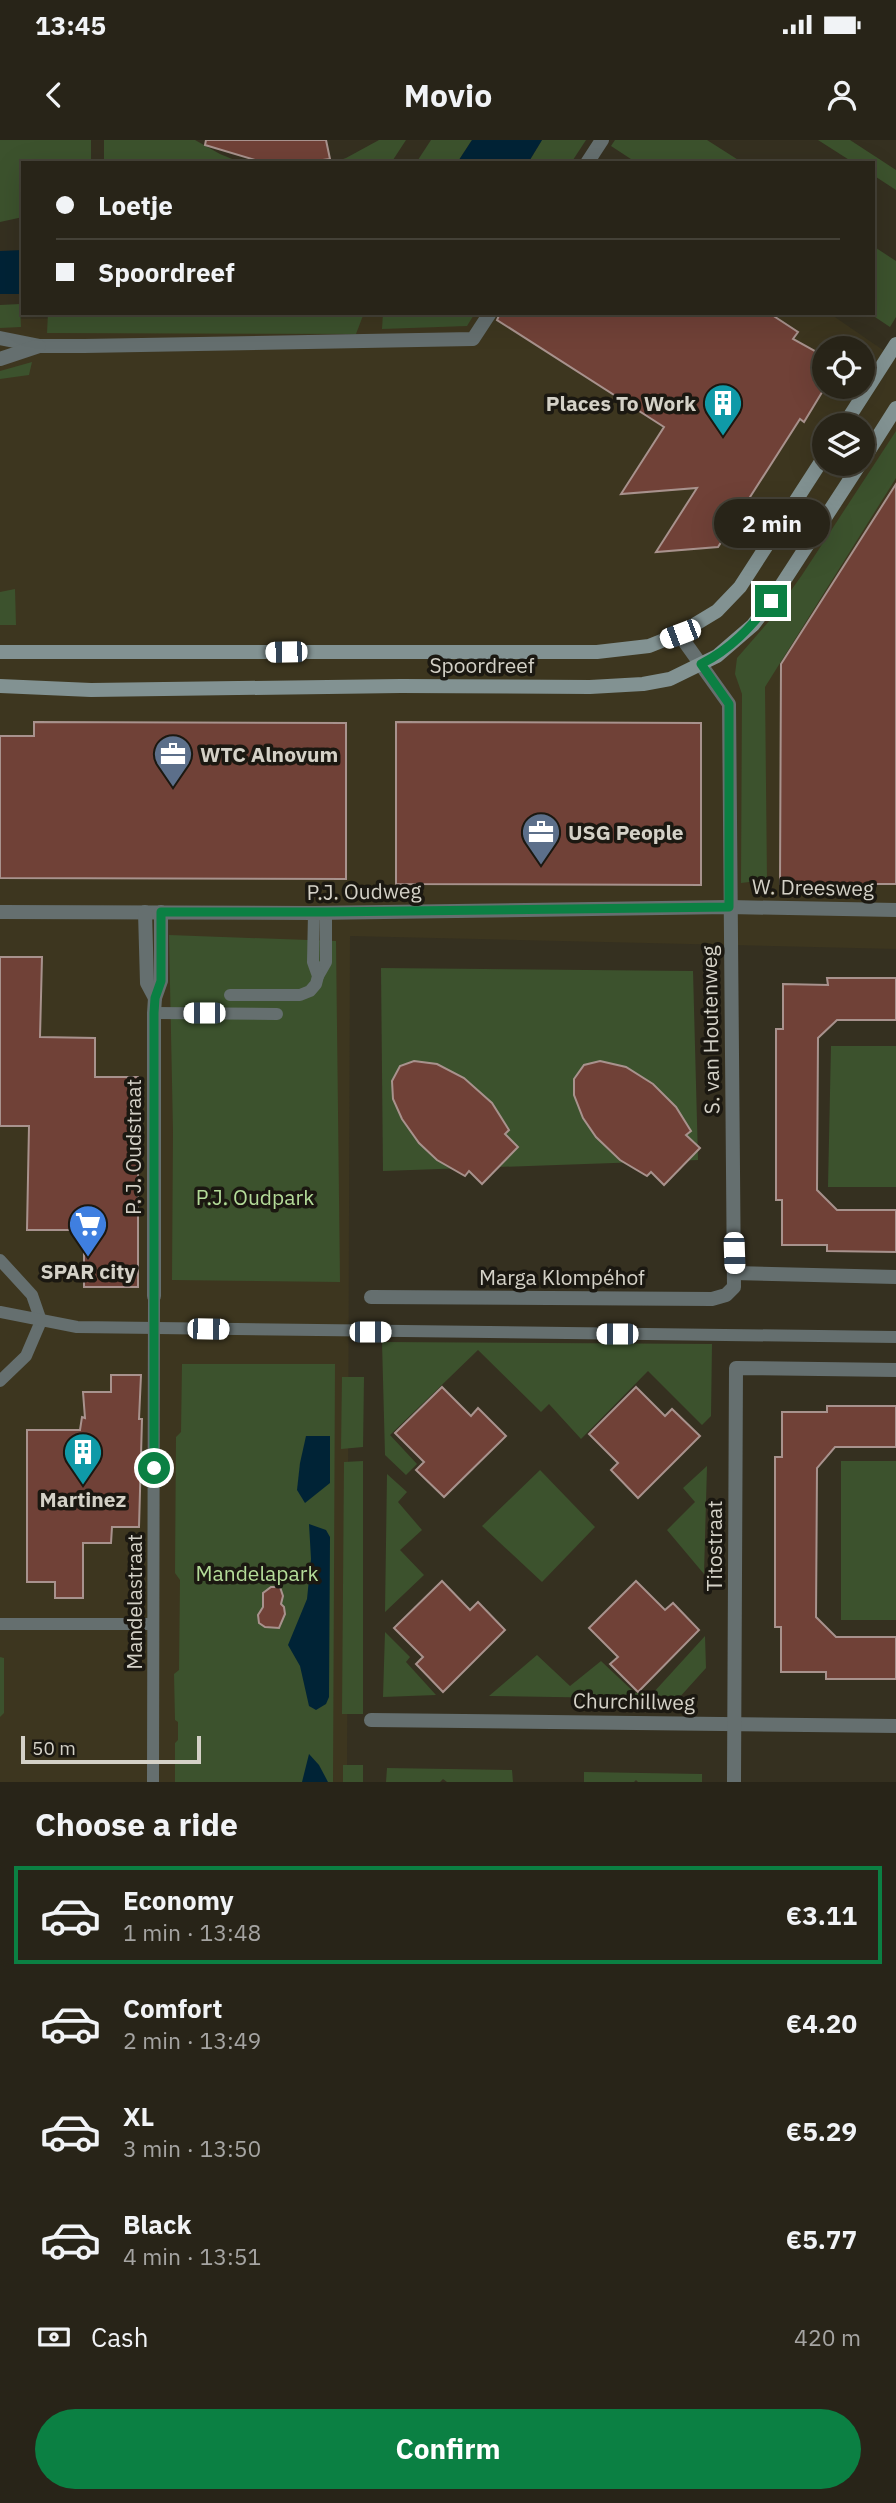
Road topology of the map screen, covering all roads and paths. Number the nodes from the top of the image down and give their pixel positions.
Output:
1 (602, 140) edge
2 (588, 161) edge
3 (489, 315) edge
4 (0, 338) edge
5 (896, 344) edge
6 (40, 346) junction
7 (0, 359) edge
8 (896, 408) edge
9 (852, 413) edge
10 (875, 440) edge
11 (812, 476) edge
12 (852, 476) edge
13 (680, 634) junction
14 (0, 652) edge
15 (701, 664) junction
16 (0, 686) edge
17 (729, 907) junction
18 (896, 910) edge
19 (0, 912) edge
20 (145, 912) junction
21 (161, 912) junction
22 (320, 912) junction
23 (230, 995) dead end
24 (155, 1005) junction
25 (277, 1014) dead end
26 (0, 1260) edge
27 (734, 1272) junction
28 (896, 1277) edge
29 (154, 1296) joint
30 (371, 1297) dead end
31 (1, 1313) edge
32 (41, 1321) junction
33 (154, 1328) junction
34 (896, 1337) edge
35 (896, 1370) edge
36 (0, 1381) edge
37 (0, 1624) edge
38 (152, 1625) junction
39 (371, 1720) dead end
40 (735, 1724) junction
41 (896, 1726) edge
42 (153, 1782) edge
43 (734, 1782) edge

1 - 2 street
3 - 6 street
4 - 6 street
5 - 9 main road
6 - 7 street
8 - 10 main road, Spoordreef
11 - 13 main road, Spoordreef
12 - 15 main road, Spoordreef
13 - 14 main road, Spoordreef
13 - 15 street, S. van Houtenweg
15 - 16 main road, Spoordreef
15 - 17 street, S. van Houtenweg
17 - 18 street, W. Dreesweg
17 - 22 street, P.J. Oudweg
17 - 27 street, S. van Houtenweg
19 - 20 street, P.J. Oudweg
20 - 21 street, P.J. Oudweg
20 - 24 street, P. J. Oudstraat
21 - 22 street, P.J. Oudweg
21 - 24 street, P. J. Oudstraat
22 - 23 lane
24 - 25 lane
24 - 29 street, P. J. Oudstraat
26 - 32 lane
27 - 28 street
27 - 30 street, Marga Klompéhof
29 - 33 lane, Mandelastraat
31 - 32 lane
32 - 33 lane
32 - 36 lane
33 - 34 lane
33 - 38 lane, Mandelastraat
35 - 40 street, Titostraat
37 - 38 lane
38 - 42 lane, Mandelastraat
39 - 40 street, Churchillweg
40 - 41 street, Churchillweg
40 - 43 street, Titostraat

